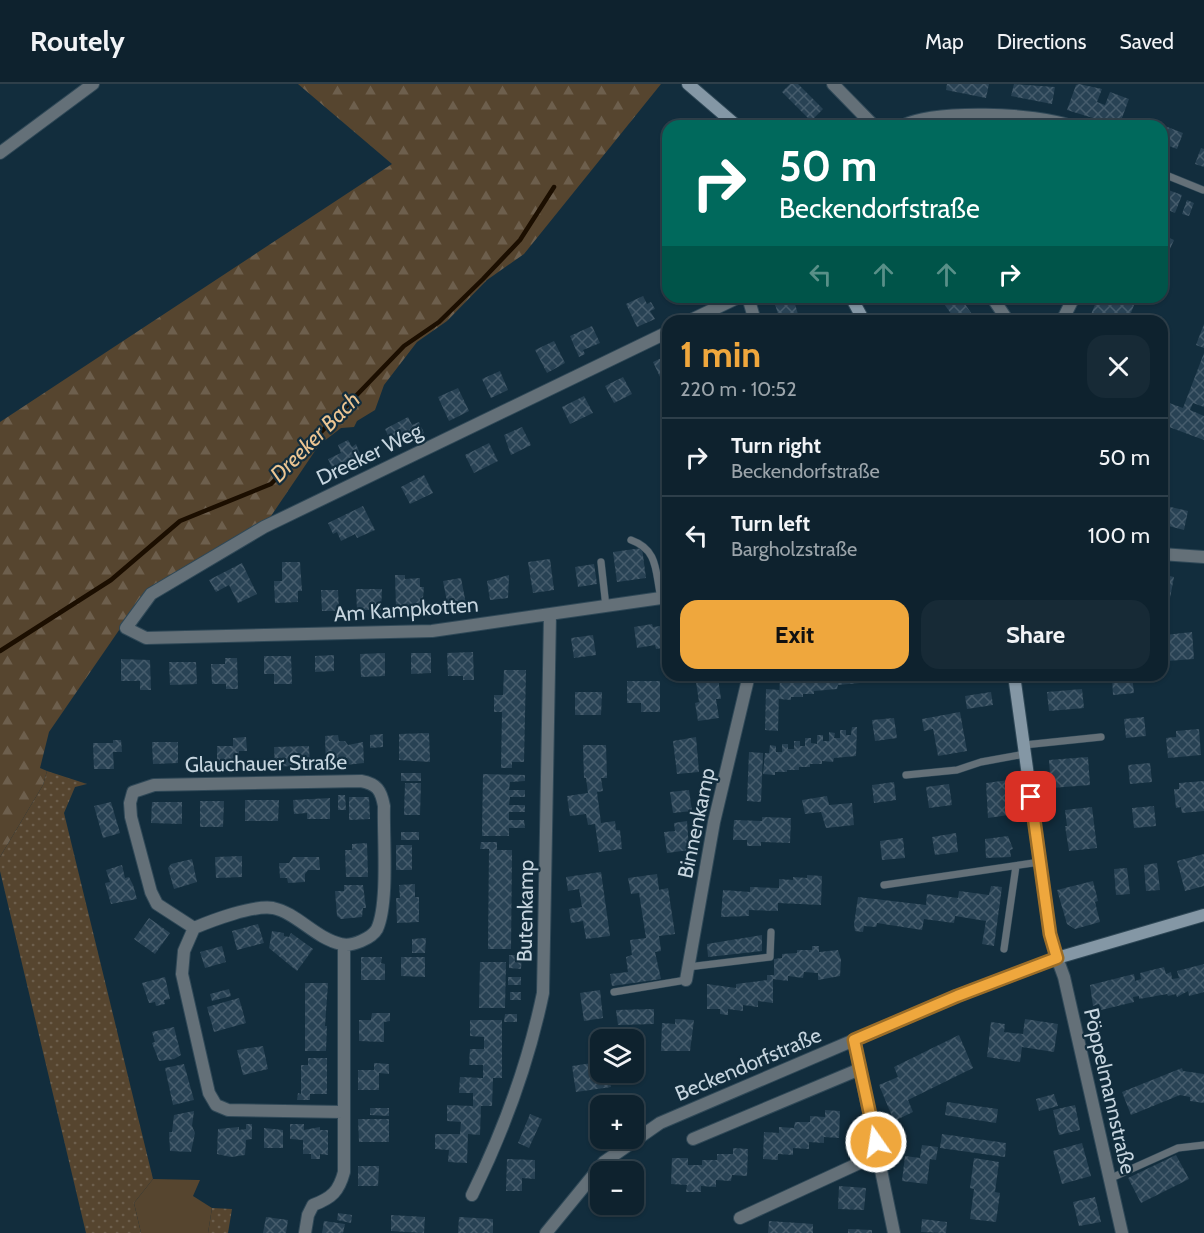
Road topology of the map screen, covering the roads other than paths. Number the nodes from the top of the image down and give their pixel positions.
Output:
1 (93, 84) edge
2 (688, 84) edge
3 (833, 84) edge
4 (730, 120) edge
5 (868, 120) edge
6 (924, 120) edge
7 (1045, 120) edge
8 (0, 153) edge
9 (1168, 176) edge
10 (1203, 190) edge
11 (726, 303) edge
12 (702, 315) edge
13 (662, 335) edge
14 (631, 540) dead end
15 (1168, 554) edge
16 (1204, 557) edge
17 (601, 562) dead end
18 (662, 590) edge
19 (662, 598) edge
20 (606, 607) junction
21 (550, 615) junction
22 (146, 638) joint
23 (748, 681) edge
24 (1015, 681) edge
25 (1101, 737) dead end
26 (1024, 749) junction
27 (906, 775) dead end
28 (1040, 862) junction
29 (1016, 866) junction
30 (884, 885) dead end
31 (1204, 915) edge
32 (194, 928) junction
33 (771, 932) dead end
34 (344, 945) junction
35 (1004, 949) dead end
36 (1057, 958) junction
37 (688, 967) junction
38 (686, 980) joint
39 (614, 992) dead end
40 (854, 1040) junction
41 (860, 1069) junction
42 (343, 1112) junction
43 (693, 1139) dead end
44 (1204, 1145) edge
45 (879, 1154) junction
46 (1109, 1179) junction
47 (472, 1195) dead end
48 (740, 1218) dead end
49 (305, 1233) edge
50 (546, 1233) edge
51 (894, 1233) edge
52 (1122, 1233) edge

1 - 8 street
2 - 4 main road
3 - 5 street
6 - 7 street
9 - 10 lane
11 - 12 street
13 - 22 street, Dreeker Weg
14 - 18 lane
15 - 16 street
17 - 20 lane
19 - 20 street, Am Kampkotten
20 - 21 street, Am Kampkotten
21 - 22 street, Am Kampkotten
21 - 47 street, Butenkamp
23 - 37 street, Binnenkamp
24 - 26 main road
25 - 26 lane
26 - 27 lane
26 - 28 main road
28 - 29 lane
28 - 36 main road
29 - 30 lane
29 - 35 lane
31 - 36 main road, Beckendorfstraße
32 - 34 street
32 - 34 street, Glauchauer Straße
32 - 42 street
33 - 37 lane
34 - 42 street
36 - 40 street, Beckendorfstraße
36 - 46 street, Pöppelmannstraße
37 - 38 street, Binnenkamp
38 - 39 lane
40 - 41 street
40 - 50 street, Beckendorfstraße
41 - 43 street
41 - 45 street
42 - 49 street
44 - 46 lane
45 - 48 street
45 - 51 street
46 - 52 street, Pöppelmannstraße

